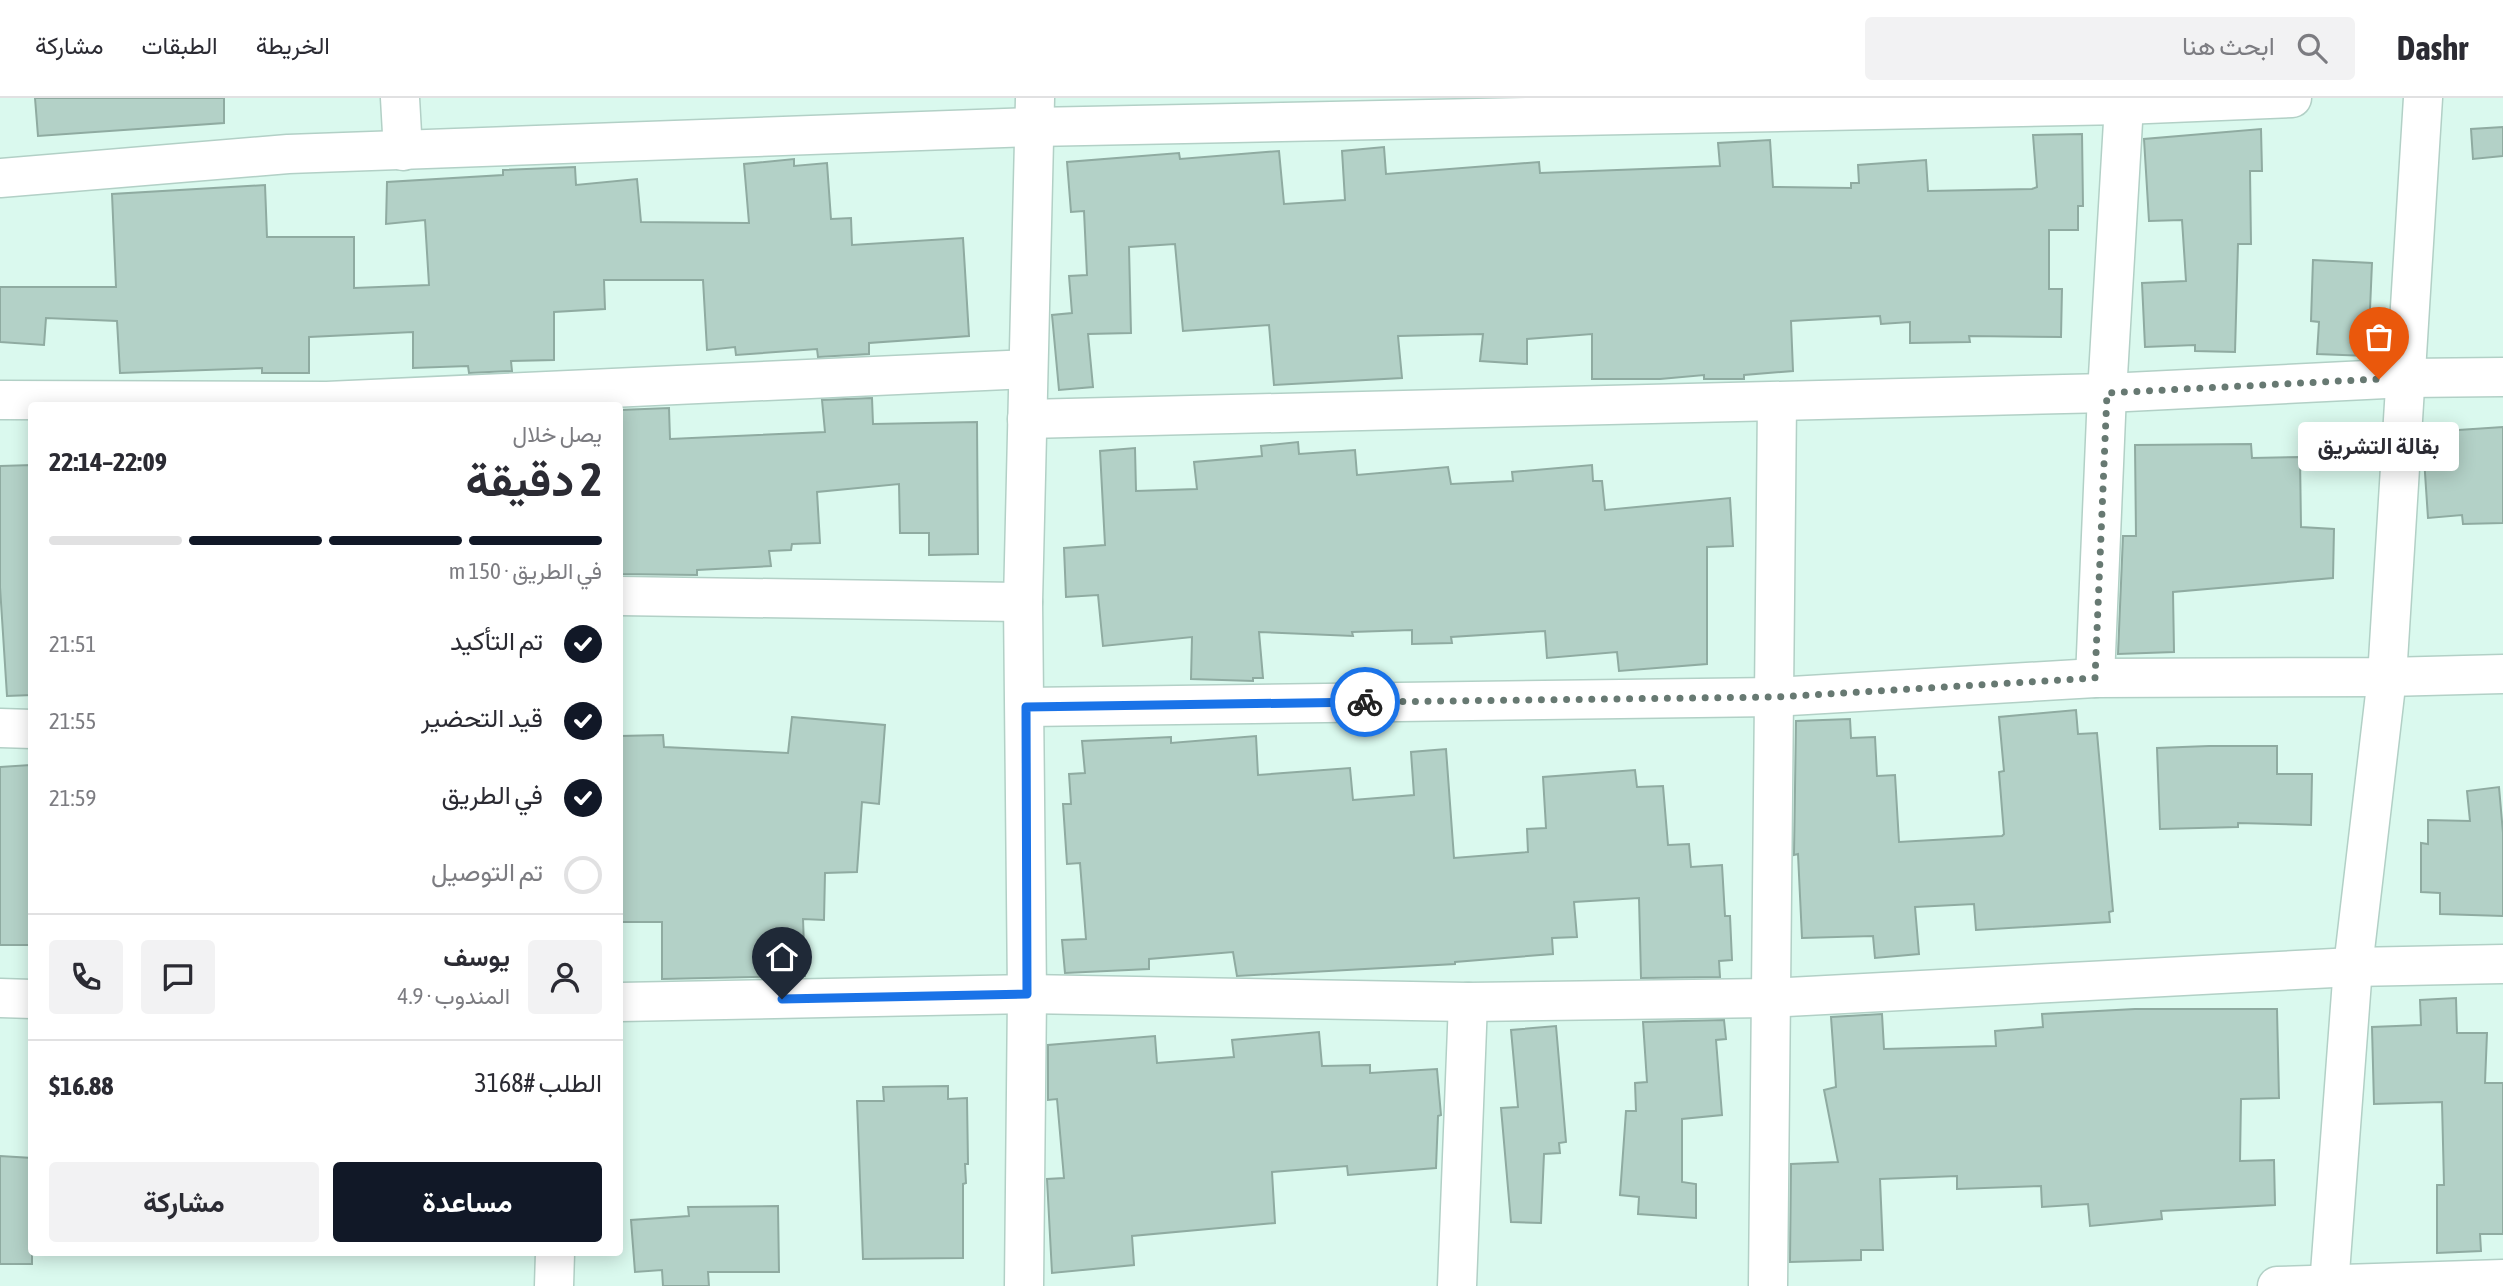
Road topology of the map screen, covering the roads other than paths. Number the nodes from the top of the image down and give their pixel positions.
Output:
1 (400, 98) edge
2 (2292, 98) edge
3 (2423, 98) edge
4 (2124, 105) junction
5 (1509, 108) edge
6 (1035, 113) edge
7 (403, 150) junction
8 (0, 178) edge
9 (1028, 369) junction
10 (2503, 377) edge
11 (2406, 378) junction
12 (2107, 393) junction
13 (0, 400) edge
14 (164, 402) edge
15 (367, 402) edge
16 (1777, 402) junction
17 (1027, 419) junction
18 (623, 596) edge
19 (1023, 602) junction
20 (2503, 674) edge
21 (2387, 677) junction
22 (2095, 678) junction
23 (1775, 697) junction
24 (1026, 707) junction
25 (0, 728) edge
26 (28, 729) edge
27 (2503, 964) edge
28 (2354, 967) junction
29 (1027, 994) junction
30 (0, 998) edge
31 (1769, 998) junction
32 (28, 999) edge
33 (623, 1002) edge
34 (1468, 1002) junction
35 (555, 1256) edge
36 (2503, 1279) edge
37 (2329, 1285) edge
38 (554, 1286) edge
39 (1024, 1286) edge
40 (1457, 1286) edge
41 (1768, 1286) edge
42 (2277, 1286) edge

1 - 7 street
2 - 4 street
3 - 11 street
4 - 5 street
4 - 12 street
5 - 6 street
6 - 7 street
6 - 9 street
7 - 8 street
9 - 15 street
9 - 17 street
10 - 11 street
11 - 12 street
11 - 21 street
12 - 16 street
12 - 22 street
13 - 14 street
16 - 17 street
16 - 23 street
17 - 19 street
18 - 19 street
19 - 24 street
20 - 21 street
21 - 22 street
21 - 28 street
22 - 23 street
23 - 24 street
23 - 31 street
24 - 29 street
25 - 26 street
27 - 28 street
28 - 31 street
28 - 37 street
29 - 33 street
29 - 34 street
29 - 39 street
30 - 32 street
31 - 34 street
31 - 41 street
34 - 40 street
35 - 38 street
36 - 37 street
37 - 42 street

